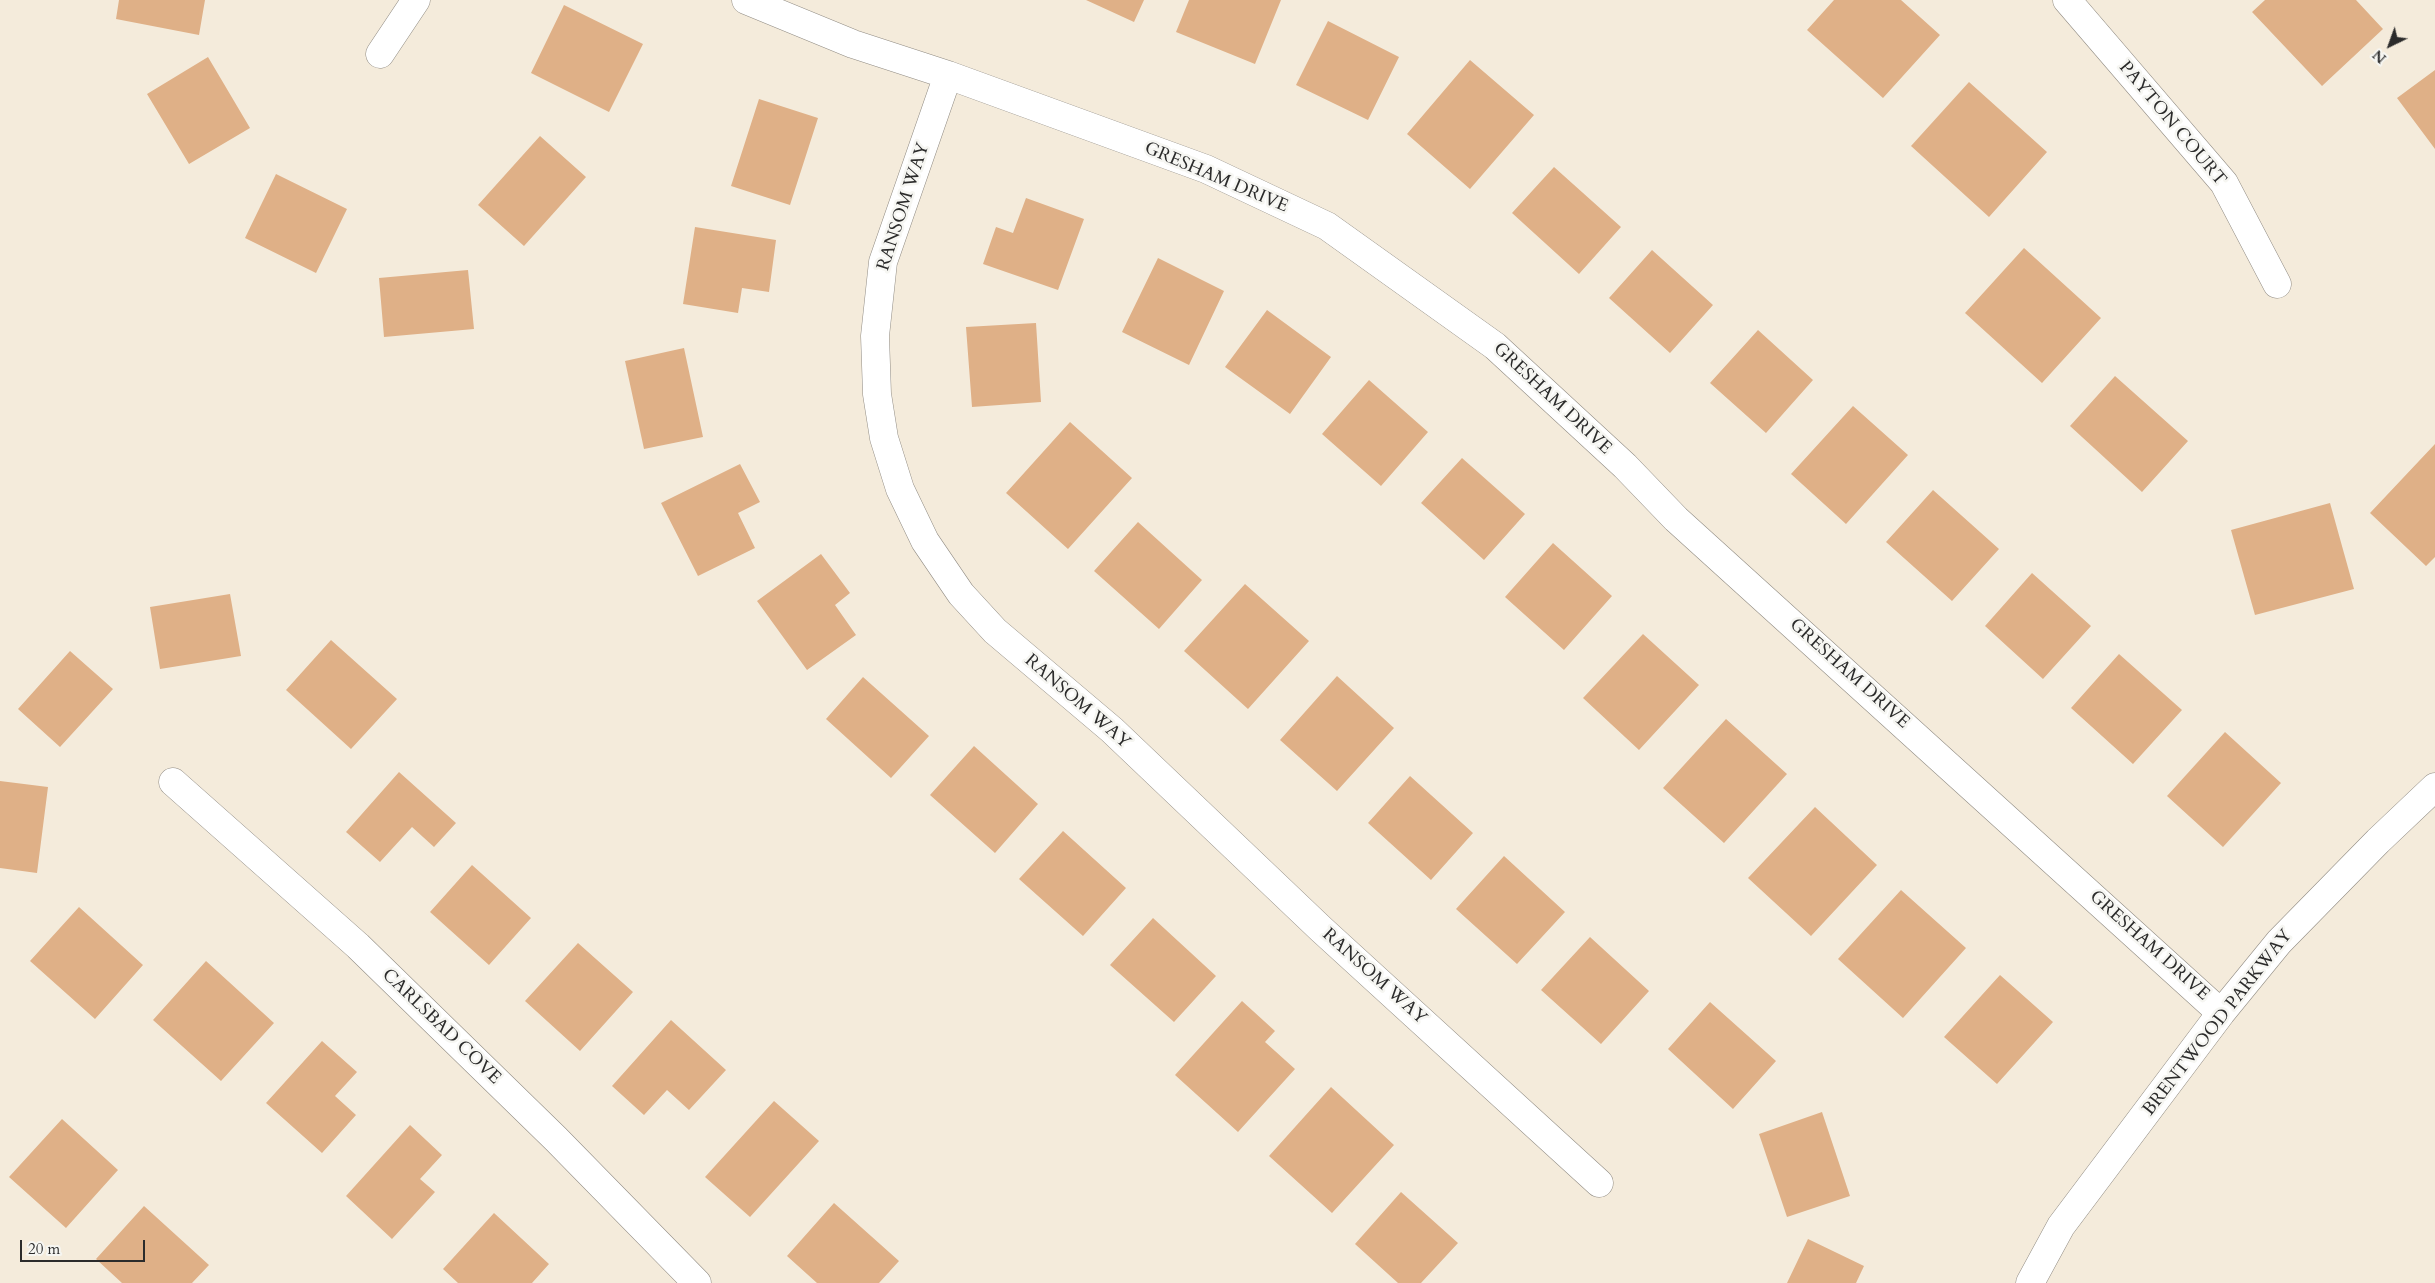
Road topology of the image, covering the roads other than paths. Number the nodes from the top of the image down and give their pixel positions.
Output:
1 (416, 0) edge
2 (746, 0) edge
3 (2067, 0) edge
4 (380, 54) dead end
5 (948, 75) junction
6 (2277, 284) dead end
7 (173, 782) dead end
8 (2435, 787) edge
9 (2221, 1013) junction
10 (1599, 1183) dead end
11 (697, 1283) edge
12 (2030, 1283) edge

1 - 4 street
2 - 5 street, GRESHAM DRIVE
3 - 6 street, PAYTON COURT
5 - 9 street, GRESHAM DRIVE
5 - 10 street, RANSOM WAY
7 - 11 street, CARLSBAD COVE
8 - 9 street, BRENTWOOD PARKWAY
9 - 12 street, BRENTWOOD PARKWAY

